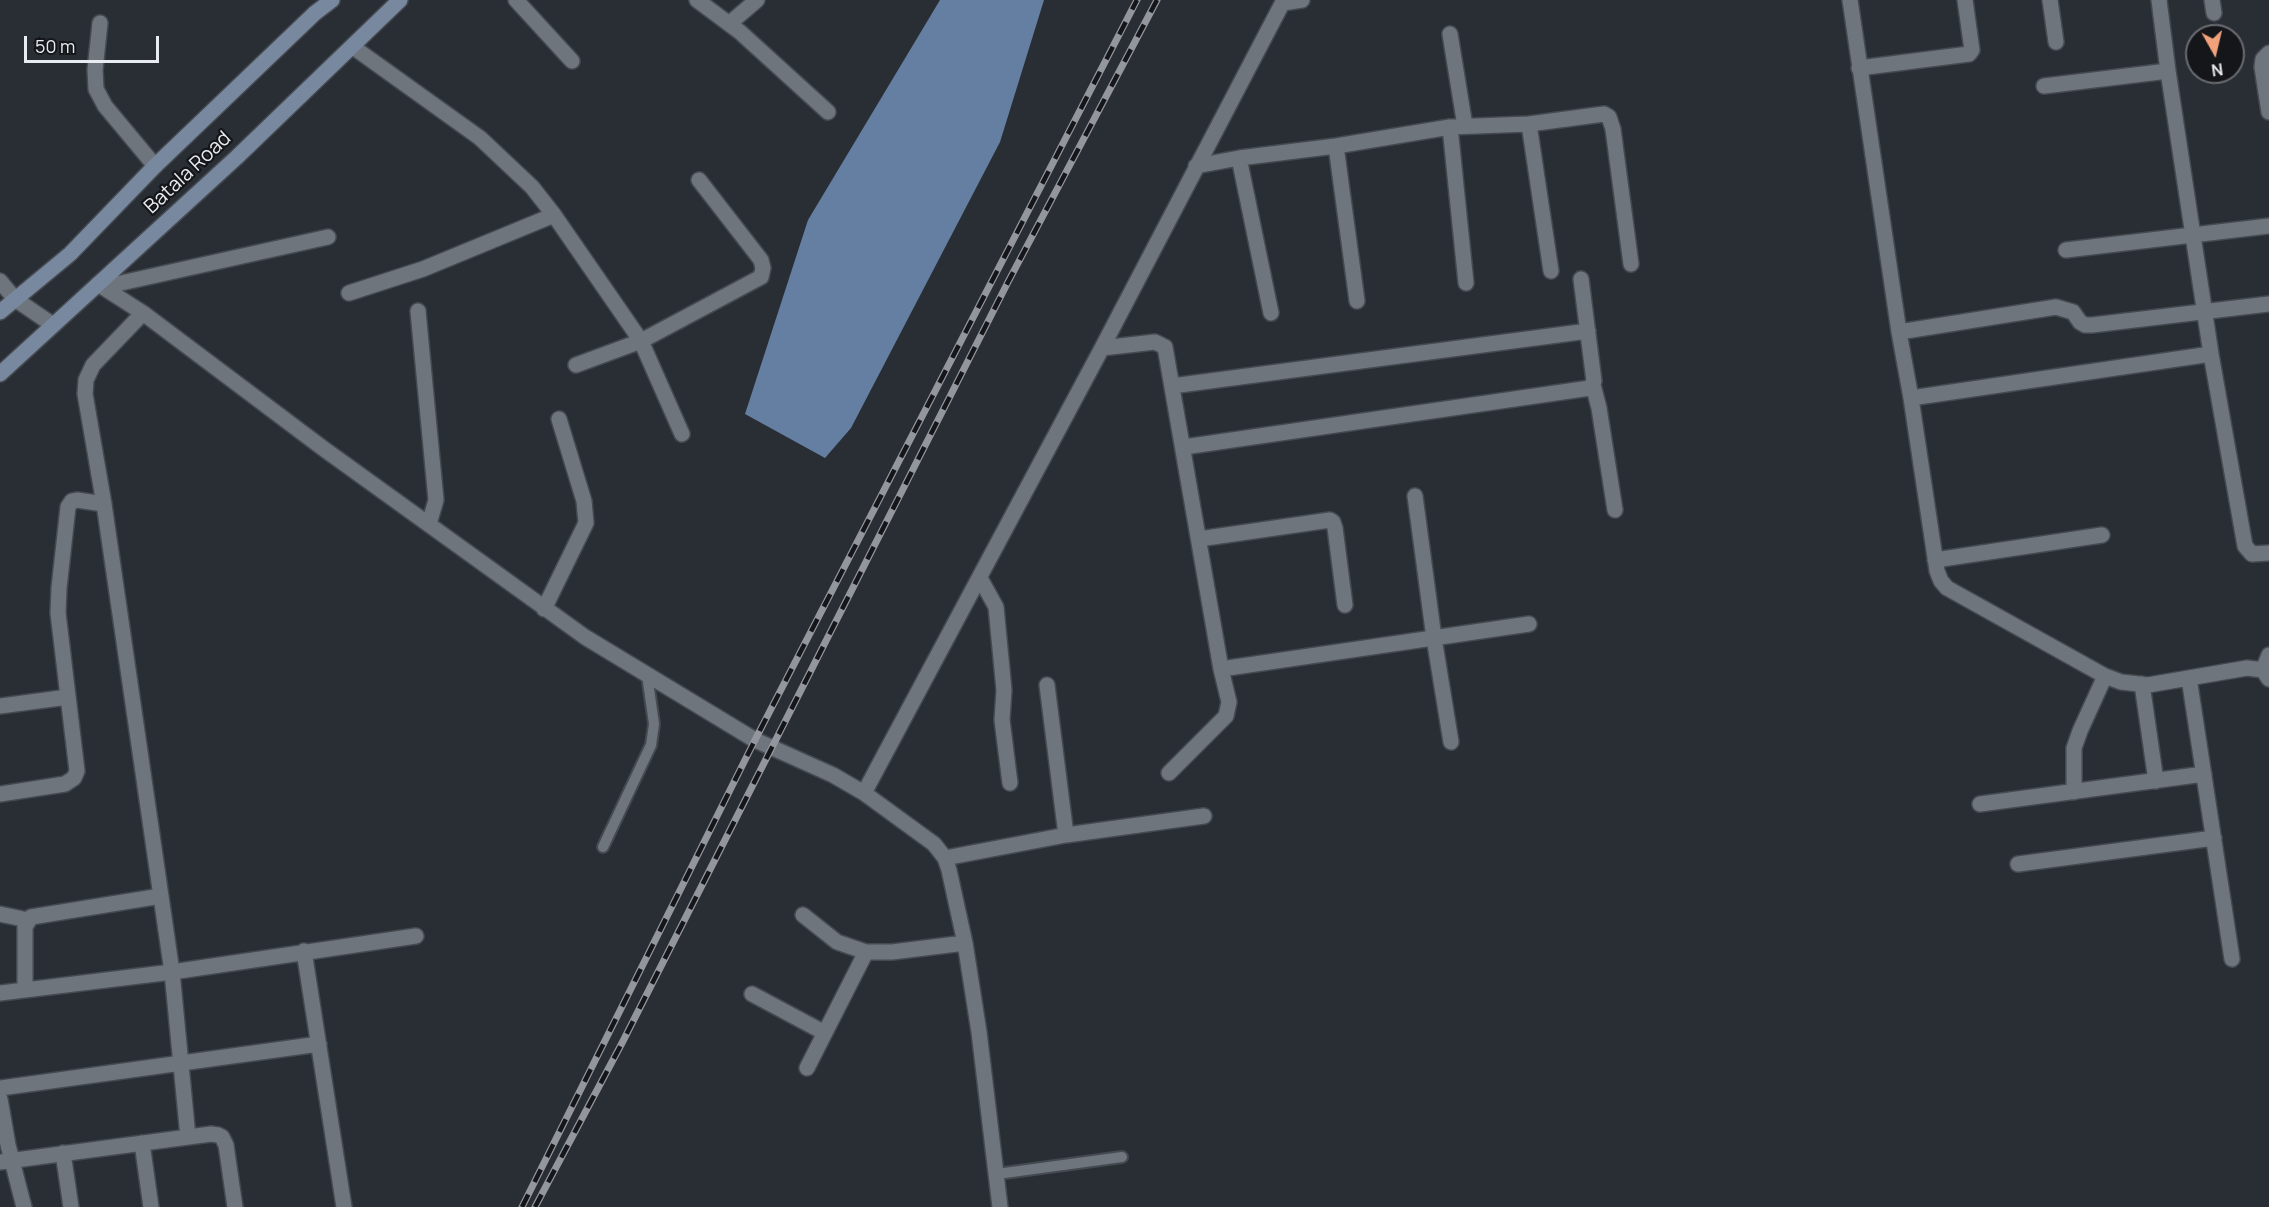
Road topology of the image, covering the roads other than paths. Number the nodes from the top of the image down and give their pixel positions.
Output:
1 (332, 0) edge
2 (400, 0) edge
3 (516, 0) edge
4 (697, 0) edge
5 (757, 0) edge
6 (1302, 0) edge
7 (1850, 0) edge
8 (1965, 0) edge
9 (2050, 0) edge
10 (2159, 0) edge
11 (1283, 1) edge
12 (100, 23) dead end
13 (730, 23) junction
14 (1450, 34) dead end
15 (2056, 42) dead end
16 (353, 47) junction
17 (2269, 53) edge
18 (572, 61) dead end
19 (1859, 68) junction
20 (2168, 71) junction
21 (2044, 87) dead end
22 (828, 112) dead end
23 (2269, 112) edge
24 (1529, 124) junction
25 (1458, 127) junction
26 (1336, 146) junction
27 (1239, 158) junction
28 (155, 166) junction
29 (1196, 166) junction
30 (699, 180) dead end
31 (554, 215) junction
32 (2269, 226) edge
33 (2192, 235) junction
34 (328, 237) dead end
35 (2066, 250) dead end
36 (1631, 264) dead end
37 (1551, 270) dead end
38 (1581, 279) dead end
39 (0, 281) edge
40 (1466, 283) dead end
41 (100, 286) junction
42 (349, 293) dead end
43 (15, 300) junction
44 (1357, 301) dead end
45 (2269, 304) edge
46 (418, 311) dead end
47 (0, 312) edge
48 (143, 313) junction
49 (1271, 313) dead end
50 (2205, 313) junction
51 (54, 325) junction
52 (1588, 331) junction
53 (1899, 332) junction
54 (641, 341) junction
55 (1102, 348) junction
56 (2211, 354) junction
57 (576, 365) dead end
58 (0, 374) edge
59 (1593, 385) junction
60 (1172, 386) junction
61 (1911, 398) junction
62 (559, 419) dead end
63 (682, 434) dead end
64 (1184, 447) junction
65 (1415, 496) dead end
66 (104, 504) junction
67 (1615, 510) dead end
68 (429, 524) junction
69 (2102, 536) dead end
70 (1199, 539) junction
71 (2269, 553) edge
72 (1935, 560) junction
73 (980, 578) junction
74 (1345, 605) dead end
75 (544, 609) junction
76 (1529, 624) dead end
77 (1434, 638) junction
78 (2269, 655) edge
79 (1221, 669) junction
80 (647, 675) junction
81 (2266, 675) edge
82 (2105, 676) junction
83 (2189, 678) junction
84 (2142, 684) junction
85 (1047, 685) dead end
86 (68, 697) junction
87 (0, 706) edge
88 (1451, 742) dead end
89 (1169, 773) dead end
90 (2204, 774) junction
91 (2156, 781) junction
92 (1010, 783) dead end
93 (2074, 792) junction
94 (864, 793) junction
95 (0, 794) edge
96 (1980, 804) dead end
97 (1204, 816) dead end
98 (1066, 835) junction
99 (2214, 838) junction
100 (603, 847) dead end
101 (945, 858) junction
102 (2018, 864) dead end
103 (160, 896) junction
104 (0, 914) edge
105 (803, 915) dead end
106 (28, 920) junction
107 (416, 936) dead end
108 (965, 943) junction
109 (304, 951) junction
110 (866, 952) junction
111 (2232, 959) dead end
112 (172, 972) junction
113 (25, 990) junction
114 (0, 993) edge
115 (752, 994) dead end
116 (825, 1033) junction
117 (319, 1044) junction
118 (183, 1064) junction
119 (807, 1068) dead end
120 (0, 1088) edge
121 (0, 1099) edge
122 (188, 1137) junction
123 (142, 1143) junction
124 (63, 1153) junction
125 (1122, 1157) dead end
126 (6, 1161) edge
127 (997, 1174) junction
128 (24, 1207) edge
129 (71, 1207) edge
130 (151, 1207) edge
131 (235, 1207) edge
132 (344, 1207) edge
133 (1000, 1207) edge

1 - 28 main road, Batala Road
2 - 16 main road, Batala Road
3 - 18 street
4 - 13 street
5 - 13 street
6 - 11 street
7 - 19 street
8 - 19 street
9 - 15 street
10 - 20 street
11 - 29 street
12 - 28 street
13 - 22 street
14 - 25 street
16 - 31 street
16 - 41 main road, Batala Road
17 - 23 street
19 - 53 street
20 - 21 street
20 - 33 street
24 - 25 street
24 - 36 street
24 - 37 street
25 - 26 street
25 - 40 street
26 - 27 street
26 - 44 street
27 - 29 street
27 - 49 street
28 - 43 main road, Batala Road
29 - 55 street
30 - 54 street
31 - 42 street
31 - 54 street
32 - 33 street
33 - 35 street
33 - 50 street
34 - 41 street
38 - 52 street
39 - 43 street
41 - 48 street
41 - 51 main road, Batala Road
43 - 47 main road, Batala Road
43 - 51 street
45 - 50 street
46 - 68 street
48 - 66 street
48 - 68 street
50 - 53 street
50 - 56 street
51 - 58 main road, Batala Road
52 - 59 street
52 - 60 street
53 - 61 street
54 - 57 street
54 - 63 street
55 - 60 street
55 - 73 street
56 - 61 street
56 - 71 street
59 - 64 street
59 - 67 street
60 - 64 street
61 - 72 street
62 - 75 street
64 - 70 street
65 - 77 street
66 - 86 street
66 - 103 street
68 - 75 street
69 - 72 street
70 - 74 street
70 - 79 street
72 - 82 street
73 - 92 street
73 - 94 street
75 - 80 street
76 - 77 street
77 - 79 street
77 - 88 street
78 - 81 street
79 - 89 street
80 - 94 street
80 - 100 lane
81 - 83 street
82 - 84 street
82 - 93 street
83 - 84 street
83 - 90 street
84 - 91 street
85 - 98 street
86 - 87 street
86 - 95 street
90 - 91 street
90 - 99 street
91 - 93 street
93 - 96 street
94 - 101 street
97 - 98 street
98 - 101 street
99 - 102 street
99 - 111 street
101 - 108 street
103 - 106 street
103 - 112 street
104 - 106 street
105 - 110 street
106 - 113 street
107 - 109 street
108 - 110 street
108 - 127 street
109 - 112 street
109 - 117 street
110 - 116 street
112 - 113 street
112 - 118 street
113 - 114 street
115 - 116 street
116 - 119 street
117 - 118 street
117 - 132 street
118 - 120 street
118 - 122 street
121 - 126 street
122 - 123 street
122 - 131 street
123 - 124 street
123 - 130 street
124 - 126 street
124 - 129 street
125 - 127 lane
126 - 128 street
127 - 133 street

